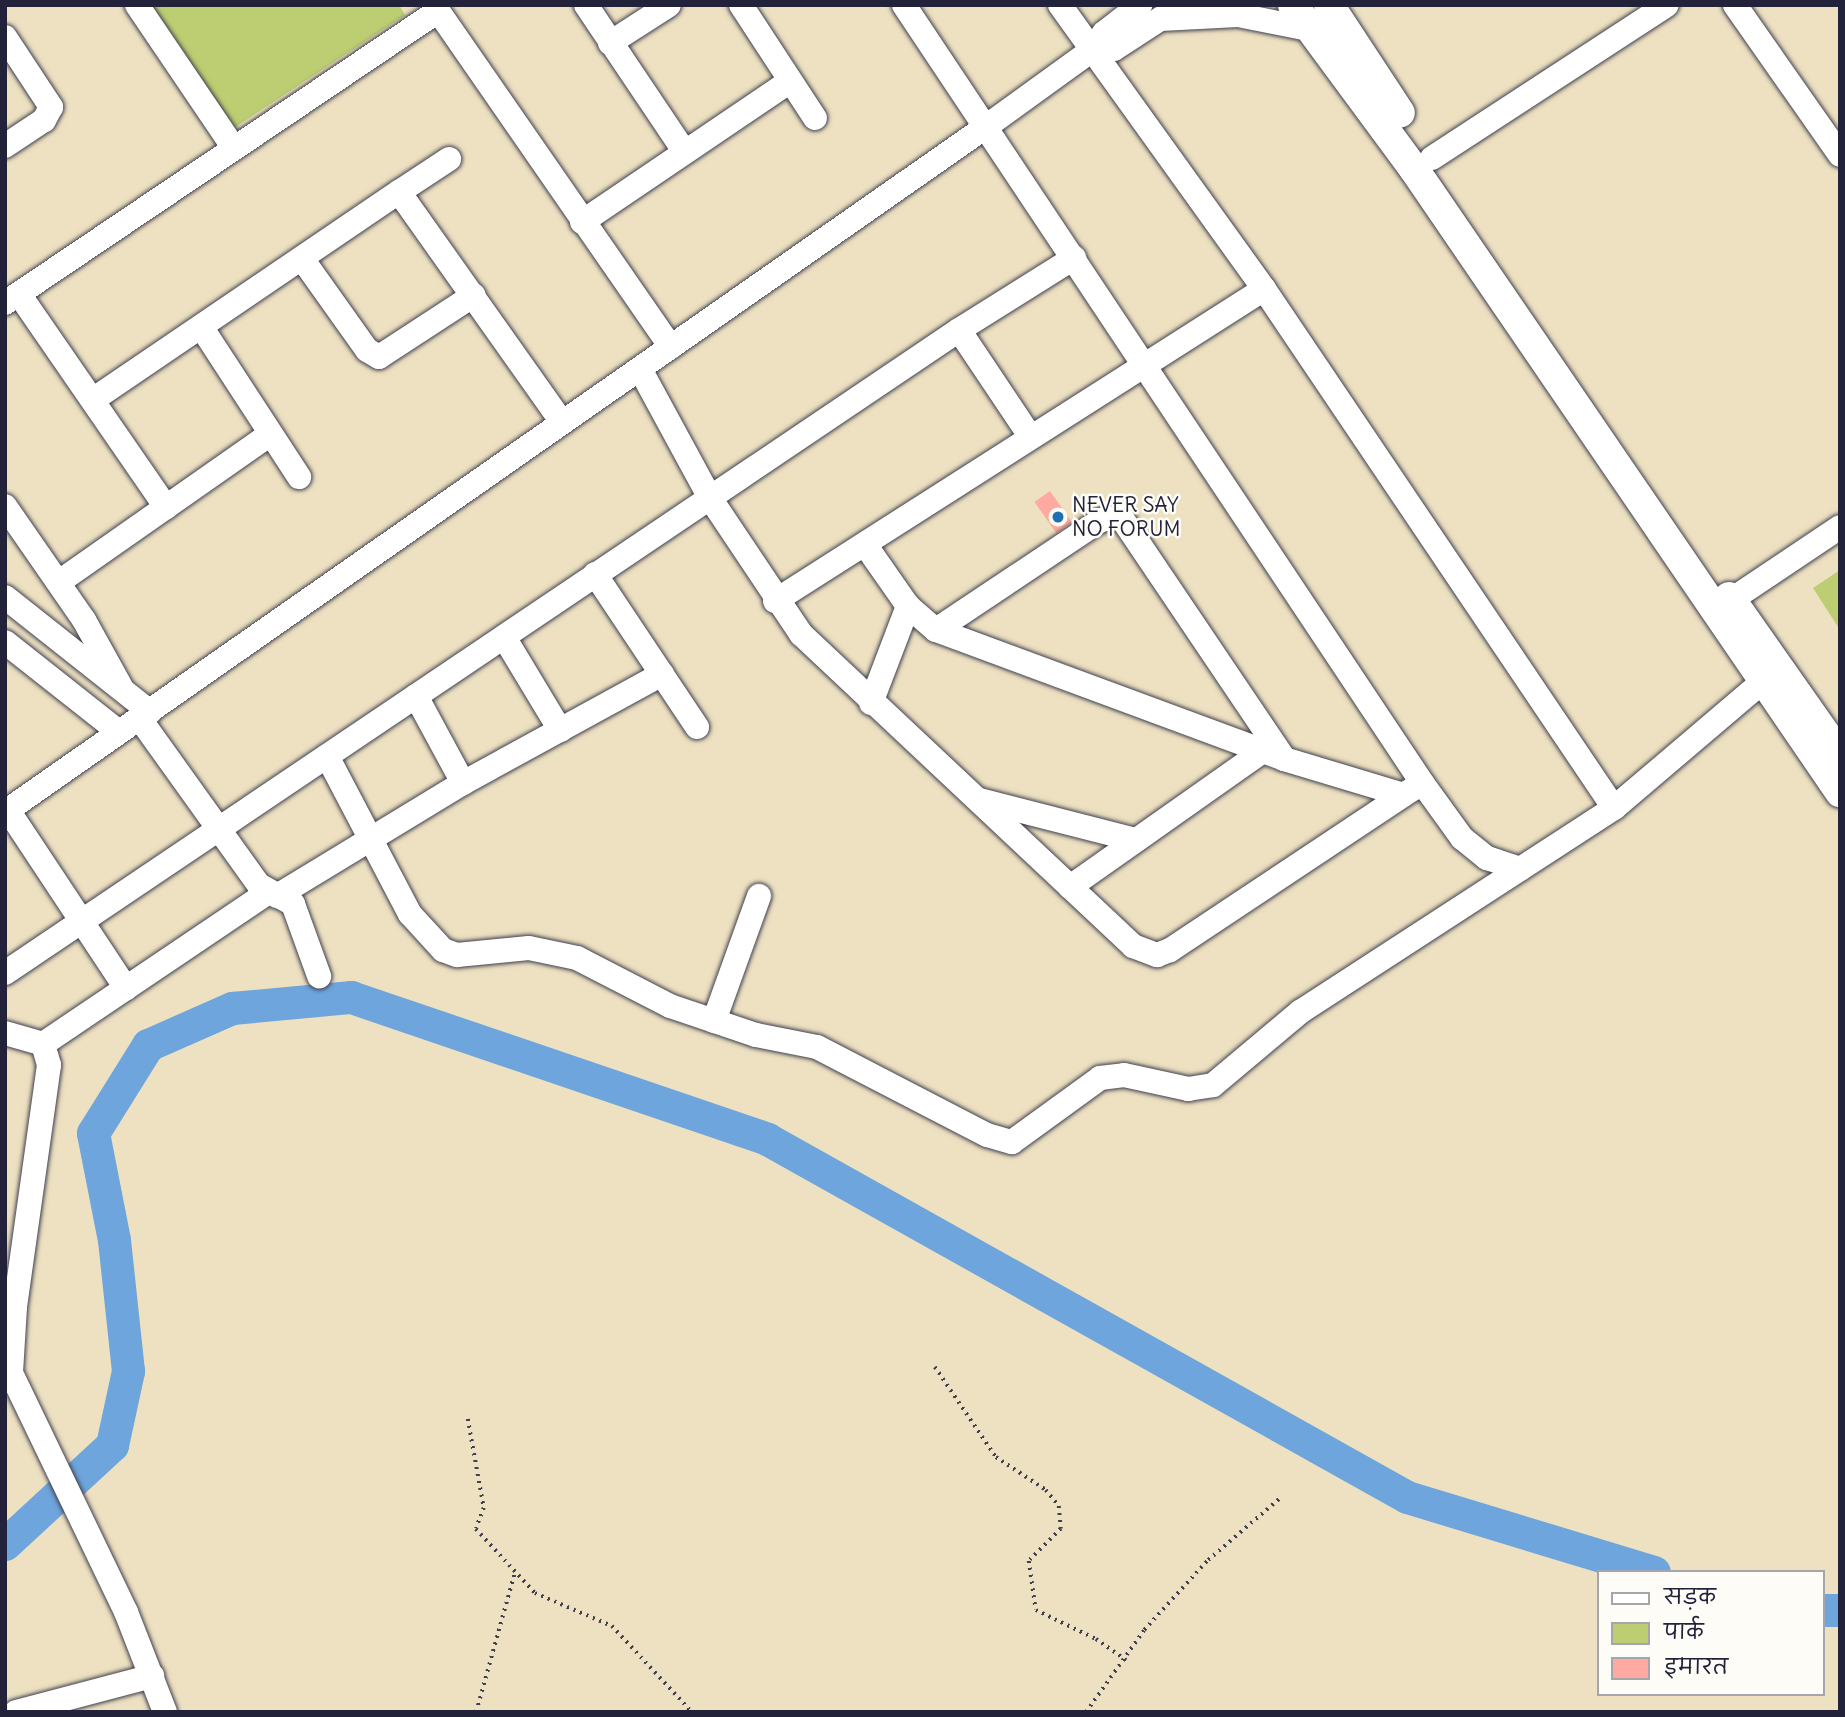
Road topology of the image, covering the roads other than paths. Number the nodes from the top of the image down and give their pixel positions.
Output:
1 (137, 5) edge
2 (586, 5) edge
3 (669, 5) edge
4 (741, 5) edge
5 (904, 5) edge
6 (1060, 5) edge
7 (1140, 5) edge
8 (1182, 5) edge
9 (1293, 5) edge
10 (1667, 5) edge
11 (1735, 5) edge
12 (436, 8) edge
13 (1321, 18) edge
14 (1160, 19) junction
15 (5, 37) edge
16 (610, 43) junction
17 (1092, 50) junction
18 (790, 81) junction
19 (815, 118) dead end
20 (987, 126) junction
21 (5, 146) edge
22 (233, 146) junction
23 (684, 151) junction
24 (1840, 155) edge
25 (1432, 158) junction
26 (449, 159) dead end
27 (399, 192) junction
28 (582, 222) junction
29 (1074, 258) junction
30 (303, 260) junction
31 (1264, 289) junction
32 (474, 295) junction
33 (12, 299) edge
34 (202, 328) junction
35 (959, 330) junction
36 (671, 347) junction
37 (1144, 367) junction
38 (640, 369) junction
39 (94, 399) junction
40 (562, 422) junction
41 (269, 435) junction
42 (1030, 436) junction
43 (299, 477) dead end
44 (710, 498) junction
45 (5, 506) edge
46 (166, 507) junction
47 (1840, 527) edge
48 (866, 546) junction
49 (595, 574) junction
50 (59, 582) junction
51 (5, 597) edge
52 (1731, 600) junction
53 (775, 601) junction
54 (908, 606) junction
55 (936, 630) junction
56 (504, 637) junction
57 (5, 642) edge
58 (662, 674) junction
59 (1762, 682) junction
60 (121, 687) junction
61 (416, 696) junction
62 (870, 703) junction
63 (136, 721) junction
64 (697, 727) dead end
65 (560, 730) junction
66 (1273, 755) junction
67 (1840, 755) edge
68 (327, 756) junction
69 (463, 783) junction
70 (1413, 790) junction
71 (1840, 792) edge
72 (975, 799) junction
73 (1614, 808) junction
74 (6, 811) edge
75 (219, 829) junction
76 (370, 839) junction
77 (1136, 840) junction
78 (1520, 869) junction
79 (1070, 887) junction
80 (272, 894) junction
81 (759, 896) dead end
82 (80, 921) junction
83 (5, 973) edge
84 (319, 975) dead end
85 (126, 988) junction
86 (714, 1021) junction
87 (5, 1033) edge
88 (43, 1044) junction
89 (10, 1378) edge
90 (152, 1676) junction
91 (164, 1711) edge
92 (16, 1712) edge

1 - 22 street
2 - 16 street
3 - 16 street
4 - 18 street
5 - 20 street
6 - 17 street
7 - 17 street
8 - 14 street
9 - 13 main road
10 - 25 street
11 - 24 street
12 - 22 street
12 - 28 street
13 - 14 street
13 - 25 main road
13 - 59 main road
14 - 17 street
15 - 21 street
16 - 23 street
17 - 20 street
17 - 31 street
18 - 19 street
18 - 23 street
20 - 29 street
20 - 36 street
22 - 33 street
23 - 28 street
25 - 52 main road
26 - 27 street
27 - 30 street
27 - 32 street
28 - 36 street
29 - 35 street
29 - 37 street
30 - 32 street
30 - 34 street
31 - 37 street
31 - 73 street
32 - 40 street
33 - 39 street
34 - 39 street
34 - 41 street
35 - 42 street
35 - 44 street
36 - 38 street
37 - 42 street
37 - 70 street
38 - 40 street
38 - 44 street
39 - 46 street
40 - 63 street
41 - 43 street
41 - 46 street
42 - 48 street
44 - 49 street
44 - 53 street
45 - 50 street
46 - 50 street
47 - 52 street
48 - 53 street
48 - 54 street
49 - 56 street
49 - 58 street
50 - 60 street
51 - 60 street
52 - 67 main road
53 - 62 street
54 - 55 street
54 - 62 street
55 - 66 street
55 - 66 street
56 - 61 street
56 - 65 street
57 - 63 street
58 - 64 street
58 - 65 street
59 - 71 main road
59 - 73 street
60 - 63 street
61 - 68 street
61 - 69 street
62 - 72 street
63 - 74 street
63 - 75 street
65 - 69 street
66 - 70 street
66 - 77 street
68 - 75 street
68 - 76 street
69 - 76 street
70 - 78 street
70 - 79 street
72 - 77 street
72 - 79 street
73 - 78 street
74 - 82 street
75 - 80 street
75 - 82 street
76 - 80 street
76 - 86 street
77 - 79 street
78 - 86 street
80 - 84 street
80 - 85 street
81 - 86 street
82 - 83 street
82 - 85 street
85 - 88 street
87 - 88 street
88 - 89 street
89 - 90 street
90 - 91 street
90 - 92 street

